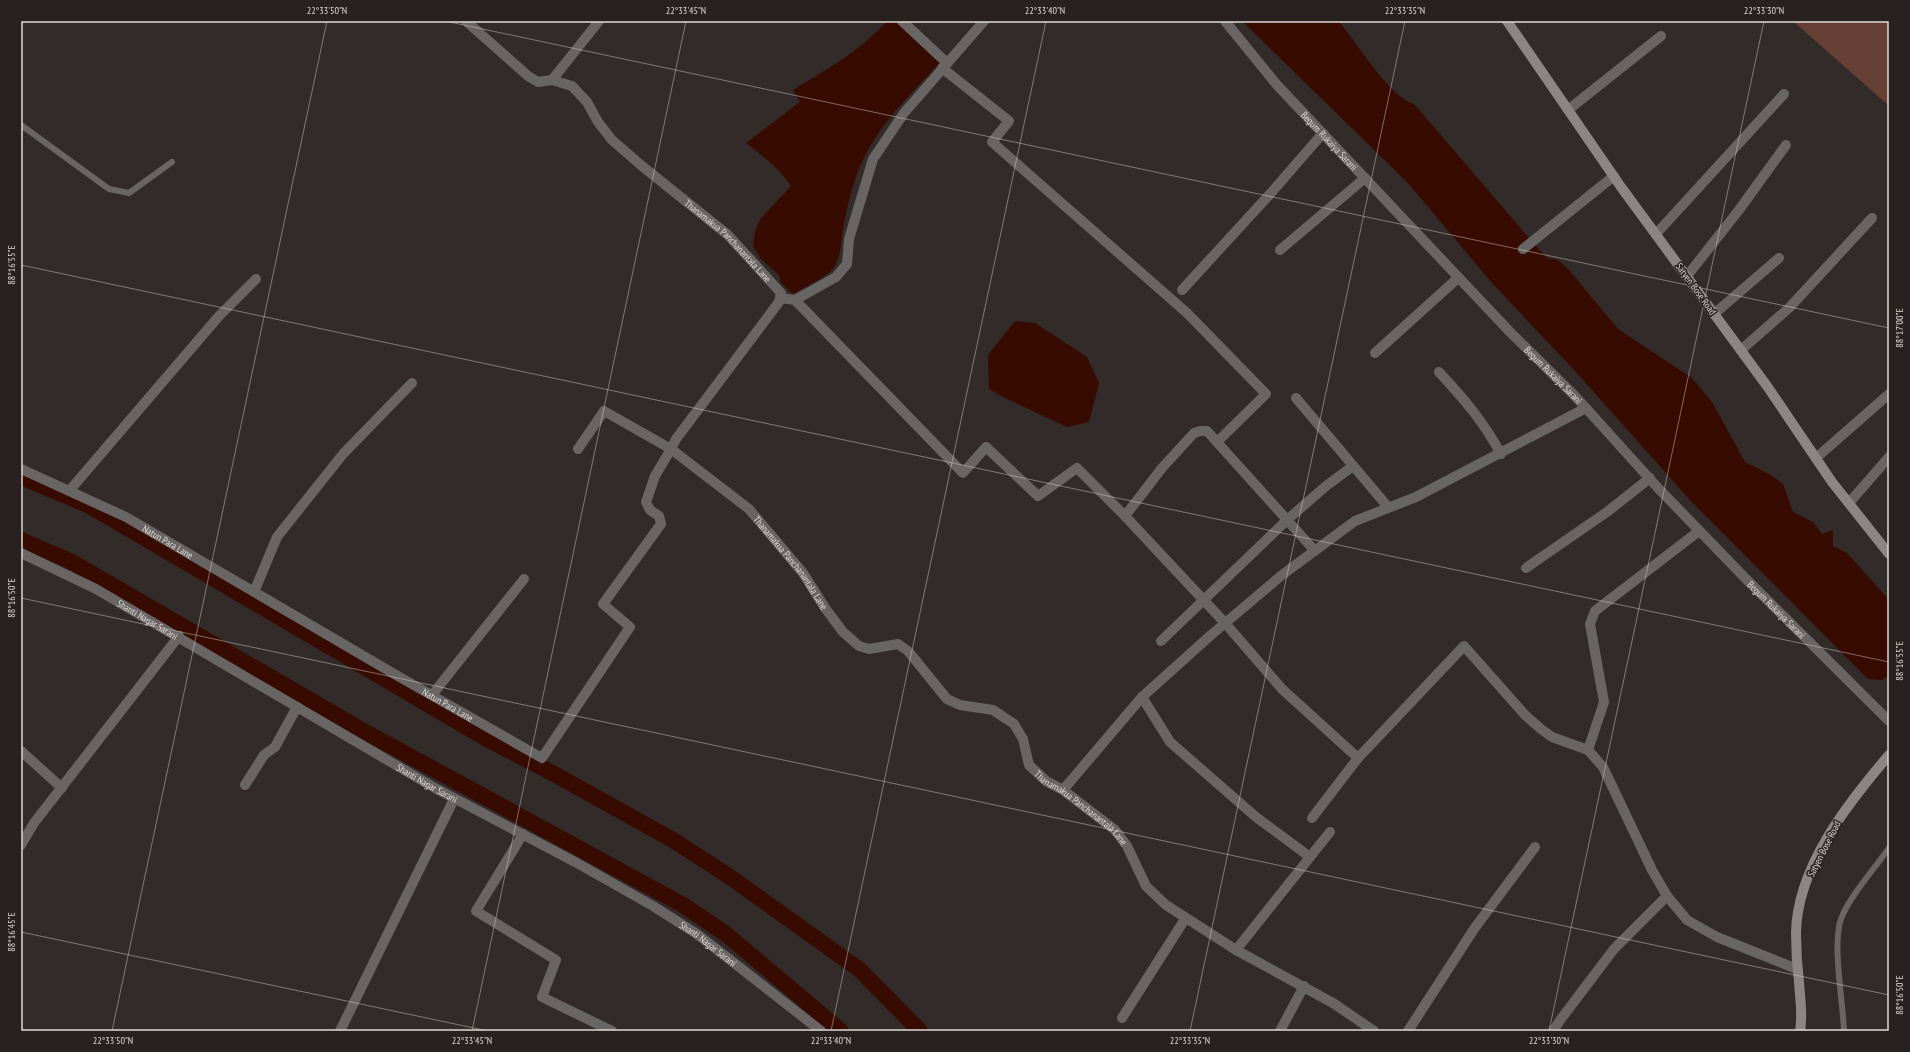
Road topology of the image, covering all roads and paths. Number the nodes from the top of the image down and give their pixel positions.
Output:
1 (466, 21) edge
2 (599, 21) edge
3 (902, 21) edge
4 (984, 21) edge
5 (1226, 21) edge
6 (1508, 21) edge
7 (1661, 36) dead end
8 (945, 66) junction
9 (552, 80) junction
10 (1784, 94) dead end
11 (1568, 110) junction
12 (21, 125) edge
13 (1322, 133) junction
14 (1786, 145) dead end
15 (172, 162) dead end
16 (1614, 176) junction
17 (1365, 178) junction
18 (1872, 218) dead end
19 (1656, 234) junction
20 (1523, 249) dead end
21 (1280, 250) dead end
22 (1779, 258) dead end
23 (1687, 276) junction
24 (1458, 278) junction
25 (256, 279) dead end
26 (1182, 290) dead end
27 (780, 298) junction
28 (795, 300) junction
29 (1714, 314) junction
30 (1741, 350) junction
31 (1375, 353) dead end
32 (1439, 372) dead end
33 (412, 383) dead end
34 (1889, 394) edge
35 (1296, 398) dead end
36 (1586, 408) junction
37 (1216, 442) junction
38 (578, 449) dead end
39 (672, 449) junction
40 (1501, 454) junction
41 (1889, 456) edge
42 (1816, 458) junction
43 (1353, 466) junction
44 (21, 469) edge
45 (1650, 478) junction
46 (70, 490) junction
47 (1849, 503) junction
48 (1388, 507) junction
49 (1125, 516) junction
50 (1287, 520) junction
51 (1699, 531) junction
52 (1315, 551) junction
53 (21, 553) edge
54 (1889, 554) edge
55 (1526, 568) dead end
56 (524, 579) dead end
57 (254, 592) junction
58 (1204, 600) junction
59 (1225, 623) junction
60 (179, 636) junction
61 (1161, 641) dead end
62 (432, 696) junction
63 (1142, 697) junction
64 (297, 707) junction
65 (1889, 721) edge
66 (1588, 750) junction
67 (21, 751) edge
68 (1889, 755) edge
69 (1358, 758) junction
70 (245, 785) dead end
71 (62, 788) junction
72 (1063, 790) junction
73 (454, 799) junction
74 (1312, 818) dead end
75 (1330, 832) dead end
76 (523, 834) junction
77 (21, 845) edge
78 (1535, 847) dead end
79 (1889, 848) edge
80 (1310, 857) junction
81 (1667, 896) junction
82 (1186, 919) junction
83 (1236, 950) junction
84 (1797, 969) junction
85 (1304, 986) junction
86 (1122, 1018) dead end
87 (340, 1031) edge
88 (612, 1031) edge
89 (821, 1031) edge
90 (1280, 1031) edge
91 (1374, 1031) edge
92 (1408, 1031) edge
93 (1554, 1031) edge
94 (1800, 1031) edge
95 (1844, 1031) edge

1 - 9 street, Thanamakua Panchanantala Lane
2 - 9 street
3 - 8 street
4 - 8 street
5 - 13 street, Begum Rukaiya Sarani
6 - 11 main road, Satyen Bose Road
7 - 11 street
8 - 28 street
8 - 37 street
9 - 27 street, Thanamakua Panchanantala Lane
10 - 19 street
11 - 16 main road, Satyen Bose Road
12 - 15 lane
13 - 17 street, Begum Rukaiya Sarani
13 - 26 street
14 - 23 street
16 - 19 main road, Satyen Bose Road
16 - 20 street
17 - 21 street
17 - 24 street, Begum Rukaiya Sarani
18 - 30 street
19 - 23 main road, Satyen Bose Road
22 - 29 street
23 - 29 main road, Satyen Bose Road
24 - 31 street
24 - 36 street, Begum Rukaiya Sarani
25 - 46 street
27 - 28 street
27 - 39 street
28 - 49 street
29 - 30 main road, Satyen Bose Road
30 - 42 main road, Satyen Bose Road
32 - 40 street
33 - 57 street
34 - 42 street
35 - 43 street
36 - 40 street
36 - 45 street, Begum Rukaiya Sarani
37 - 49 street
37 - 50 street
38 - 39 street
39 - 62 street, Natun Para Lane
39 - 72 street, Thanamakua Panchanantala Lane
40 - 48 street
41 - 47 street
42 - 47 main road, Satyen Bose Road
43 - 48 street
43 - 50 street
44 - 46 street, Natun Para Lane
45 - 51 street, Begum Rukaiya Sarani
45 - 55 street
46 - 57 street, Natun Para Lane
47 - 54 main road, Satyen Bose Road
48 - 52 street
49 - 58 street
50 - 52 street
50 - 58 street
51 - 65 street, Begum Rukaiya Sarani
51 - 66 street
52 - 59 street
53 - 60 street, Shanti Nagar Sarani
56 - 62 street
57 - 62 street, Natun Para Lane
58 - 59 street
58 - 61 street
59 - 63 street
59 - 69 street
60 - 64 street, Shanti Nagar Sarani
60 - 71 street
63 - 72 street
63 - 80 street
64 - 70 street
64 - 73 street, Shanti Nagar Sarani
66 - 69 street
66 - 81 street
67 - 71 street
68 - 84 main road, Satyen Bose Road
69 - 74 street
71 - 77 street
72 - 82 street, Thanamakua Panchanantala Lane
73 - 76 street, Shanti Nagar Sarani
73 - 87 street
75 - 80 street
76 - 88 street
76 - 89 street, Shanti Nagar Sarani
78 - 92 street
79 - 95 lane
80 - 83 street
81 - 84 street
81 - 93 street
82 - 83 street, Thanamakua Panchanantala Lane
82 - 86 street
83 - 85 street, Thanamakua Panchanantala Lane
84 - 94 main road, Satyen Bose Road
85 - 90 street
85 - 91 street, Thanamakua Panchanantala Lane

